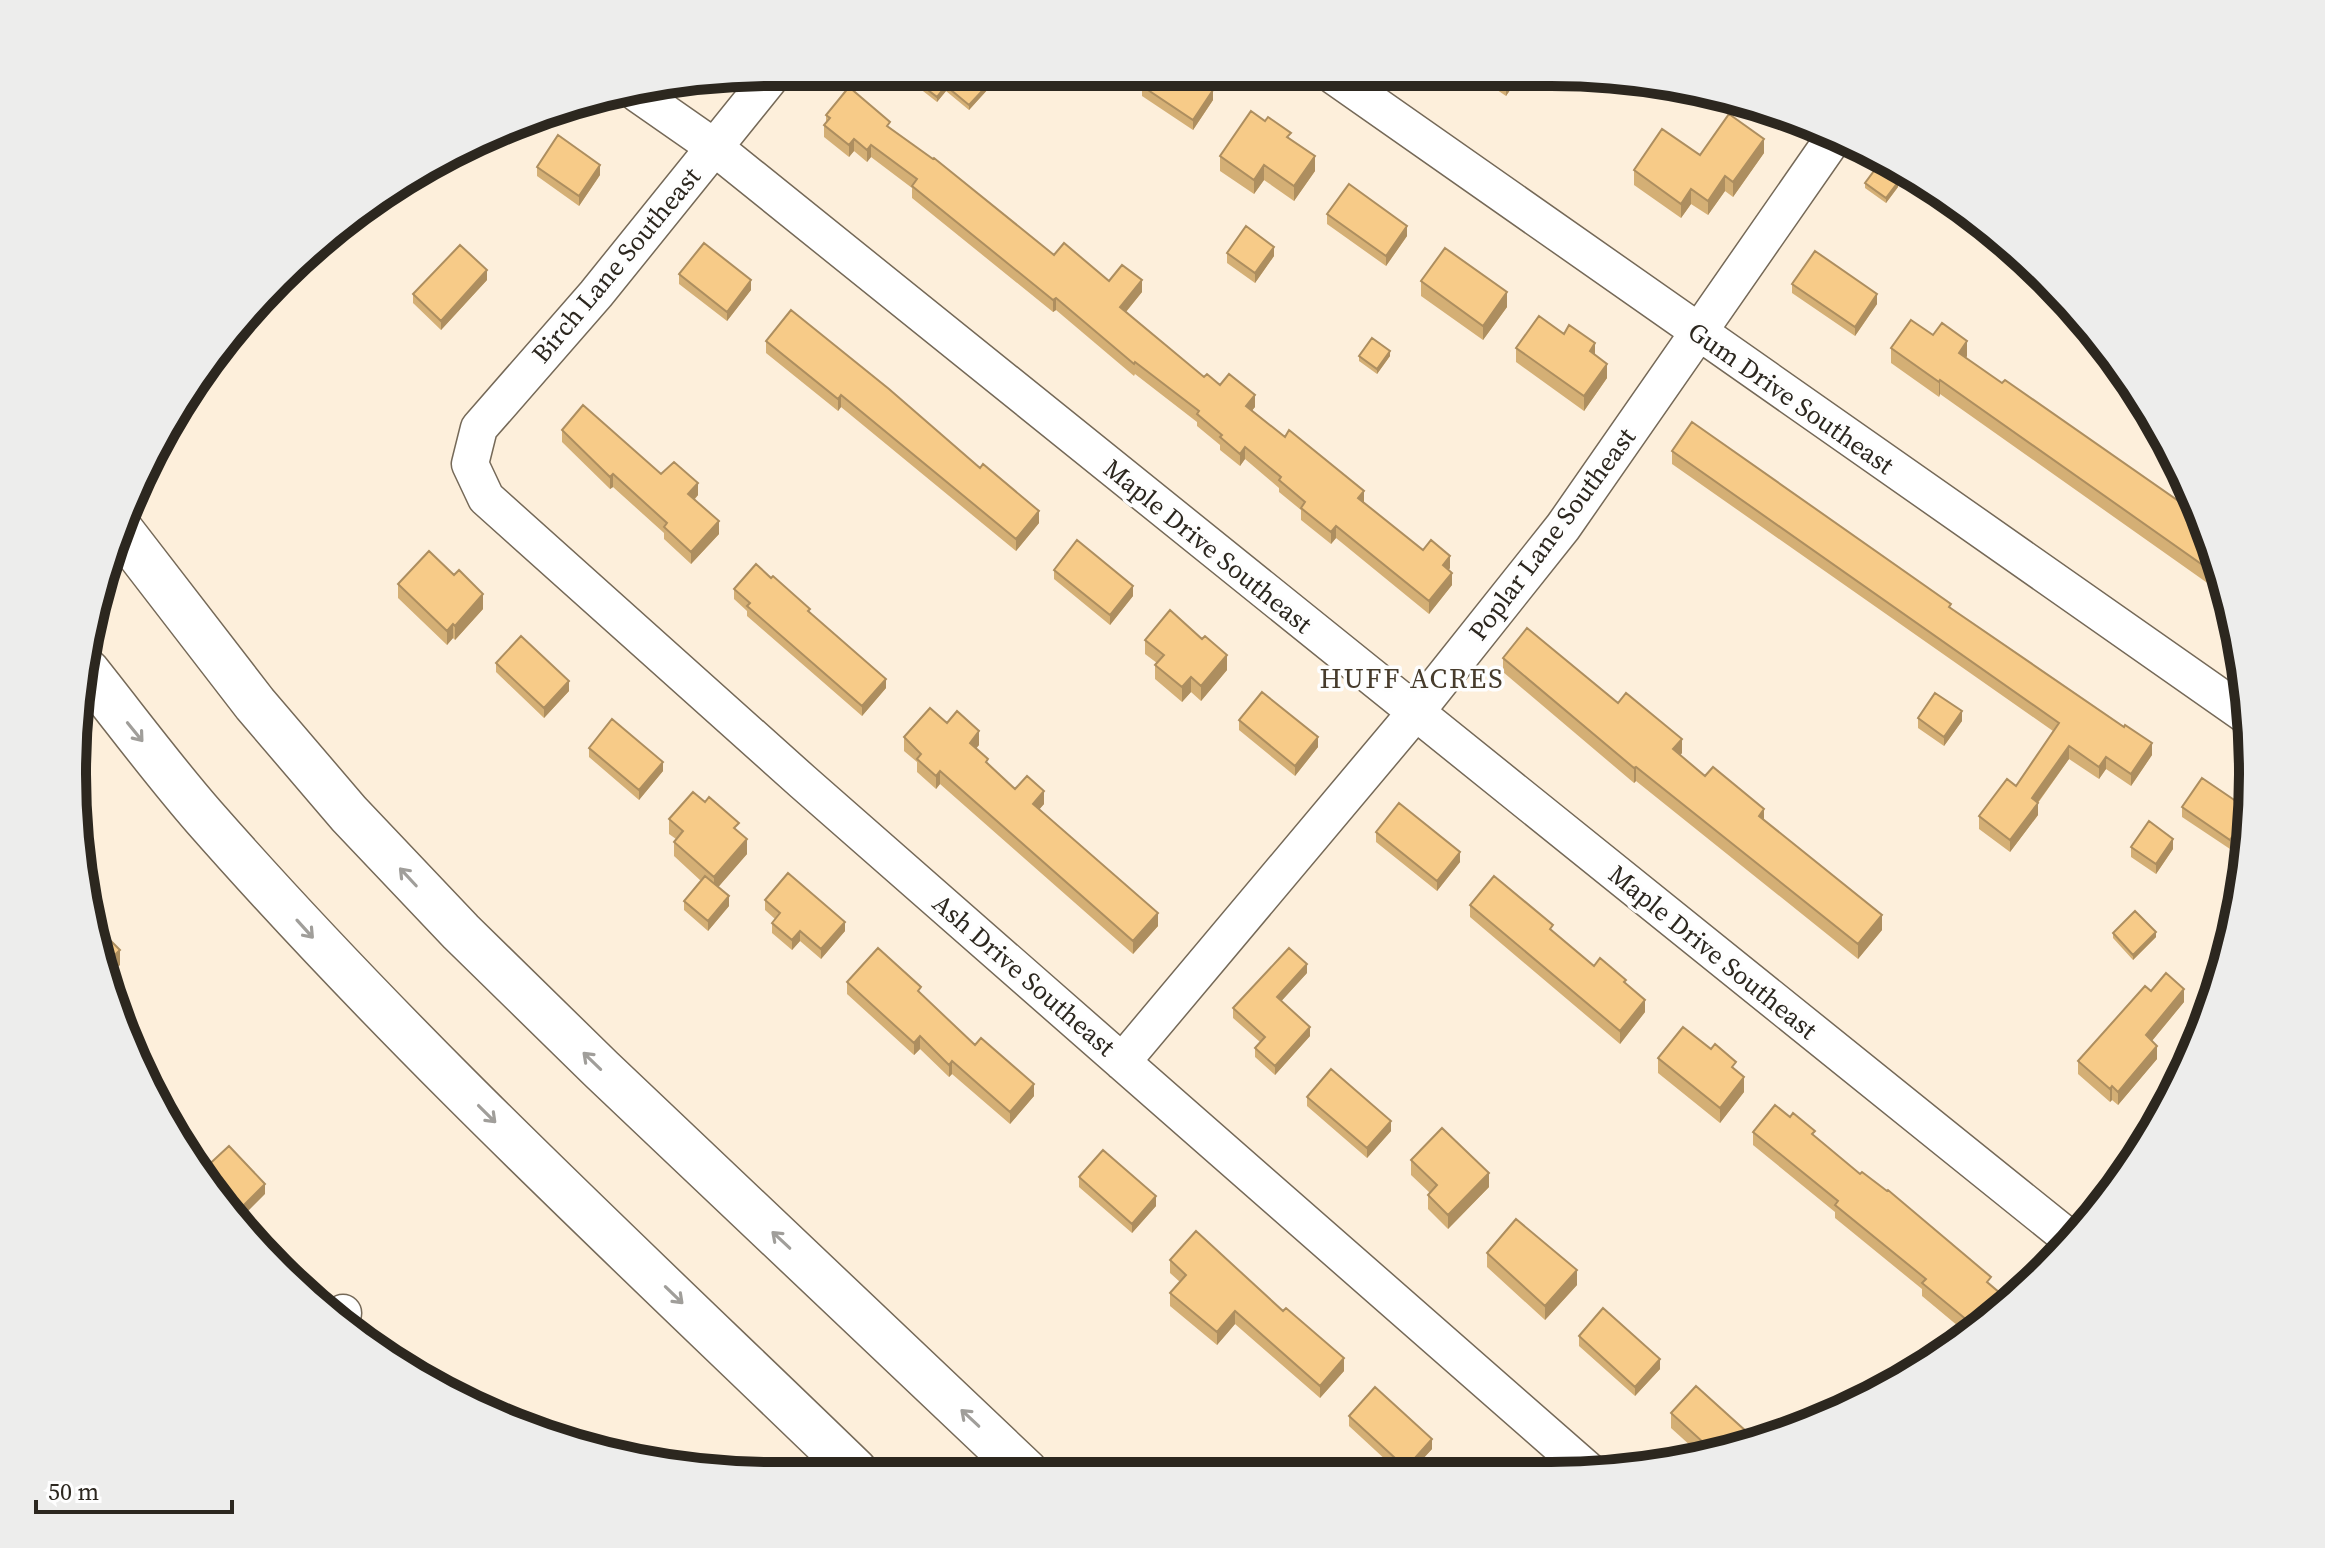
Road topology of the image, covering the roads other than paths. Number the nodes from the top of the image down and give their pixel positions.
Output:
1 (763, 86) edge
2 (1348, 86) edge
3 (644, 98) edge
4 (1829, 145) edge
5 (714, 147) junction
6 (1698, 333) junction
7 (470, 464) joint
8 (128, 539) edge
9 (93, 678) edge
10 (2236, 708) edge
11 (1415, 713) junction
12 (1122, 1062) junction
13 (2063, 1233) edge
14 (1578, 1461) edge
15 (846, 1462) edge
16 (1015, 1462) edge

1 - 5 street, Birch Lane Southeast
2 - 6 street, Gum Drive Southeast
3 - 5 street, Maple Drive Southeast
4 - 6 street, Poplar Lane Southeast
5 - 7 street, Birch Lane Southeast
5 - 11 street, Maple Drive Southeast
6 - 10 street, Gum Drive Southeast
6 - 11 street, Poplar Lane Southeast
7 - 12 street, Ash Drive Southeast
16 -> 8 highway
9 -> 15 highway
11 - 12 street, Poplar Lane Southeast
11 - 13 street, Maple Drive Southeast
12 - 14 street, Ash Drive Southeast

